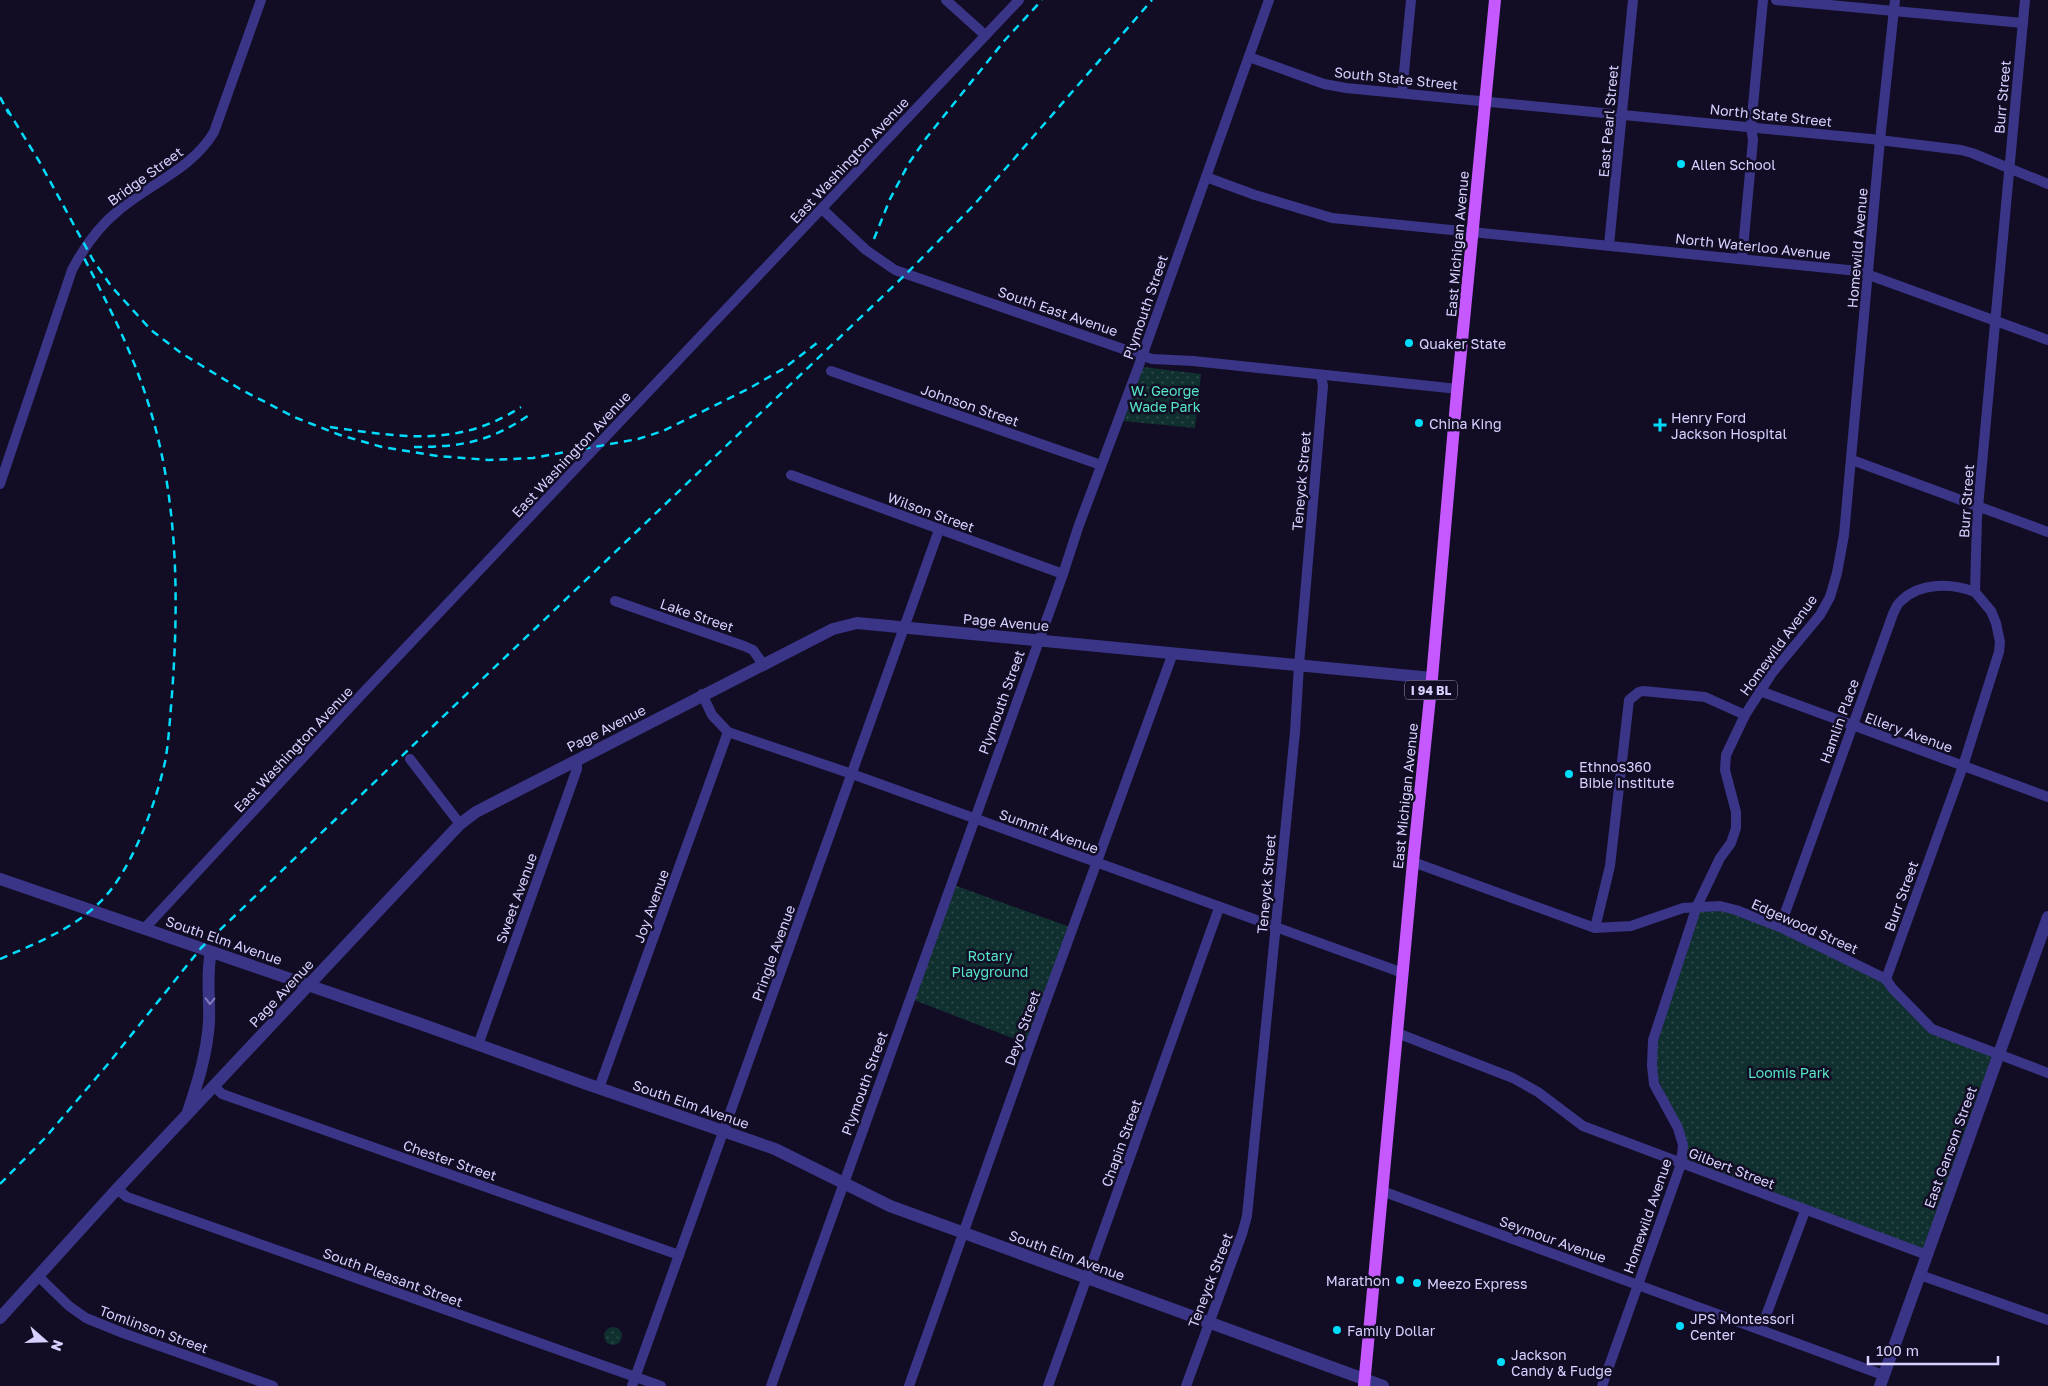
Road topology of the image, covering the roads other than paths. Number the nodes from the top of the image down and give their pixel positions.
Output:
1 (261, 0) edge
2 (946, 0) edge
3 (1019, 0) edge
4 (1269, 0) edge
5 (1411, 0) edge
6 (1494, 0) edge
7 (1633, 0) edge
8 (1763, 0) edge
9 (1776, 0) edge
10 (1895, 0) edge
11 (2025, 0) edge
12 (1894, 11) junction
13 (2023, 23) junction
14 (985, 36) junction
15 (1249, 57) junction
16 (1402, 93) junction
17 (1485, 101) junction
18 (1623, 114) junction
19 (1751, 127) junction
20 (1880, 140) junction
21 (2010, 169) junction
22 (1206, 177) junction
23 (2048, 184) edge
24 (822, 210) junction
25 (1473, 233) junction
26 (1609, 245) junction
27 (1742, 259) junction
28 (1869, 274) junction
29 (1996, 321) junction
30 (2048, 340) edge
31 (1142, 355) junction
32 (830, 371) dead end
33 (1321, 375) junction
34 (1458, 389) junction
35 (1852, 460) junction
36 (1101, 465) junction
37 (791, 475) dead end
38 (0, 484) edge
39 (1978, 506) junction
40 (940, 530) junction
41 (2048, 532) edge
42 (1063, 574) junction
43 (1975, 592) junction
44 (615, 601) dead end
45 (904, 627) junction
46 (1038, 641) junction
47 (1173, 653) junction
48 (763, 664) junction
49 (1299, 665) junction
50 (1432, 678) junction
51 (1760, 691) junction
52 (702, 694) junction
53 (1745, 715) junction
54 (1852, 726) junction
55 (728, 732) junction
56 (410, 759) dead end
57 (576, 760) junction
58 (1963, 766) junction
59 (852, 774) junction
60 (2048, 797) edge
61 (974, 818) junction
62 (460, 824) junction
63 (1413, 862) junction
64 (1097, 863) junction
65 (0, 879) edge
66 (1697, 906) junction
67 (1219, 908) junction
68 (2048, 918) edge
69 (1780, 927) junction
70 (1275, 928) junction
71 (1594, 928) junction
72 (144, 930) junction
73 (2045, 934) edge
74 (211, 952) junction
75 (1403, 974) junction
76 (1886, 979) junction
77 (310, 985) junction
78 (1397, 1033) junction
79 (478, 1045) junction
80 (1999, 1055) junction
81 (2048, 1073) edge
82 (215, 1087) junction
83 (600, 1088) junction
84 (186, 1118) junction
85 (724, 1132) junction
86 (1681, 1164) junction
87 (844, 1183) junction
88 (117, 1189) junction
89 (1382, 1191) junction
90 (1805, 1211) junction
91 (963, 1233) junction
92 (679, 1255) junction
93 (1927, 1256) junction
94 (1920, 1275) junction
95 (38, 1276) junction
96 (1087, 1278) junction
97 (1638, 1285) junction
98 (0, 1318) edge
99 (2048, 1319) edge
100 (1209, 1323) junction
101 (1761, 1329) junction
102 (1881, 1380) edge
103 (634, 1382) edge
104 (1364, 1383) edge
105 (273, 1386) edge
106 (661, 1386) edge
107 (771, 1386) edge
108 (909, 1386) edge
109 (1048, 1386) edge
110 (1186, 1386) edge
111 (1383, 1386) edge
112 (1602, 1386) edge

1 - 38 street, Bridge Street
2 - 14 street
3 - 14 street, East Washington Avenue
4 - 15 street, Plymouth Street
5 - 16 street
6 - 17 main road, East Michigan Avenue / I 94 BL
7 - 18 street, East Pearl Street
8 - 19 street
9 - 12 street
10 - 12 street, Homewild Avenue
11 - 13 street, Burr Street
12 - 13 street
12 - 20 street, Homewild Avenue
13 - 21 street, Burr Street
14 - 24 street, East Washington Avenue
15 - 16 street, South State Street
15 - 22 street, Plymouth Street
16 - 17 street, South State Street
17 - 18 street, North State Street
17 - 25 main road, East Michigan Avenue / I 94 BL
18 - 19 street, North State Street
18 - 26 street, East Pearl Street
19 - 20 street, North State Street
19 - 27 street
20 - 21 street, North State Street
20 - 28 street, Homewild Avenue
21 - 23 street, North State Street
21 - 29 street, Burr Street
22 - 25 street, North Waterloo Avenue
22 - 31 street, Plymouth Street
24 - 31 street, South East Avenue
24 - 72 street, East Washington Avenue
25 - 26 street, North Waterloo Avenue
25 - 34 main road, East Michigan Avenue / I 94 BL
26 - 27 street, North Waterloo Avenue
27 - 28 street, North Waterloo Avenue
28 - 29 street, North Waterloo Avenue
28 - 35 street, Homewild Avenue
29 - 30 street, North Waterloo Avenue
29 - 39 street, Burr Street
31 - 33 street, South East Avenue
31 - 36 street, Plymouth Street
32 - 36 street, Johnson Street
33 - 34 street, South East Avenue
33 - 49 street, Teneyck Street
34 - 50 main road, East Michigan Avenue / I 94 BL
35 - 39 street
35 - 51 street, Homewild Avenue
36 - 42 street, Plymouth Street
37 - 40 street, Wilson Street
39 - 41 street
39 - 43 street, Burr Street
40 - 42 street, Wilson Street
40 - 45 street, Pringle Avenue
42 - 46 street, Plymouth Street
43 - 54 street, Hamlin Place
43 - 58 street, Burr Street
44 - 48 street, Lake Street
45 - 46 street, Page Avenue
45 - 48 street, Page Avenue
45 - 59 street, Pringle Avenue
46 - 47 street, Page Avenue
46 - 61 street, Plymouth Street
47 - 49 street, Page Avenue
47 - 64 street, Deyo Street
48 - 52 street, Page Avenue
49 - 50 street, Page Avenue
49 - 70 street, Teneyck Street
50 - 63 main road, East Michigan Avenue / I 94 BL
51 - 53 street, Homewild Avenue
51 - 54 street, Ellery Avenue
52 - 55 street, Summit Avenue
52 - 57 street, Page Avenue
53 - 66 street, Homewild Avenue
53 - 71 street
54 - 58 street, Ellery Avenue
54 - 69 street, Hamlin Place
55 - 59 street, Summit Avenue
55 - 83 street, Joy Avenue
56 - 62 street
57 - 62 street, Page Avenue
57 - 79 street, Sweet Avenue
58 - 60 street, Ellery Avenue
58 - 76 street, Burr Street
59 - 61 street, Summit Avenue
59 - 85 street, Pringle Avenue
61 - 64 street, Summit Avenue
61 - 87 street, Plymouth Street
62 - 77 street, Page Avenue
63 - 71 street, Edgewood Street
63 - 75 main road, East Michigan Avenue / I 94 BL
64 - 67 street, Summit Avenue
64 - 91 street, Deyo Street
65 - 72 street, South Elm Avenue
66 - 69 street, Edgewood Street
66 - 71 street, Edgewood Street
66 - 86 street, Homewild Avenue
67 - 70 street, Summit Avenue
67 - 96 street, Chapin Street
68 - 73 street, East Ganson Street
69 - 76 street, Edgewood Street
70 - 75 street, Summit Avenue
70 - 100 street, Teneyck Street
72 - 74 street, South Elm Avenue
73 - 80 street, East Ganson Street
74 - 77 street, South Elm Avenue
74 -> 84 street
75 - 78 main road, East Michigan Avenue / I 94 BL
76 - 80 street, Edgewood Street
77 - 79 street, South Elm Avenue
77 - 82 street, Page Avenue
78 - 86 street, Gilbert Street
78 - 89 main road, East Michigan Avenue / I 94 BL
79 - 83 street, South Elm Avenue
80 - 81 street, Edgewood Street
80 - 93 street, East Ganson Street
82 - 84 street, Page Avenue
82 - 92 street, Chester Street
83 - 85 street, South Elm Avenue
84 - 88 street, Page Avenue
85 - 87 street, South Elm Avenue
85 - 92 street, Pringle Avenue
86 - 90 street, Gilbert Street
86 - 97 street, Homewild Avenue
87 - 91 street, South Elm Avenue
87 - 107 street, Plymouth Street
88 - 95 street, Page Avenue
88 - 103 street, South Pleasant Street
89 - 97 street, Seymour Avenue
89 - 104 main road, East Michigan Avenue / I 94 BL
90 - 93 street, Gilbert Street
90 - 101 street
91 - 96 street, South Elm Avenue
91 - 108 street, Deyo Street
92 - 103 street, Pringle Avenue
93 - 94 street, East Ganson Street
94 - 99 street
94 - 102 street, East Ganson Street
95 - 98 street, Page Avenue
95 - 105 street, Tomlinson Street
96 - 100 street, South Elm Avenue
96 - 109 street, Chapin Street
97 - 101 street, Seymour Avenue
97 - 112 street, Homewild Avenue
100 - 104 street, South Elm Avenue
100 - 110 street, Teneyck Street
101 - 102 street, Seymour Avenue
103 - 106 street, South Pleasant Street
104 - 111 street, South Elm Avenue

